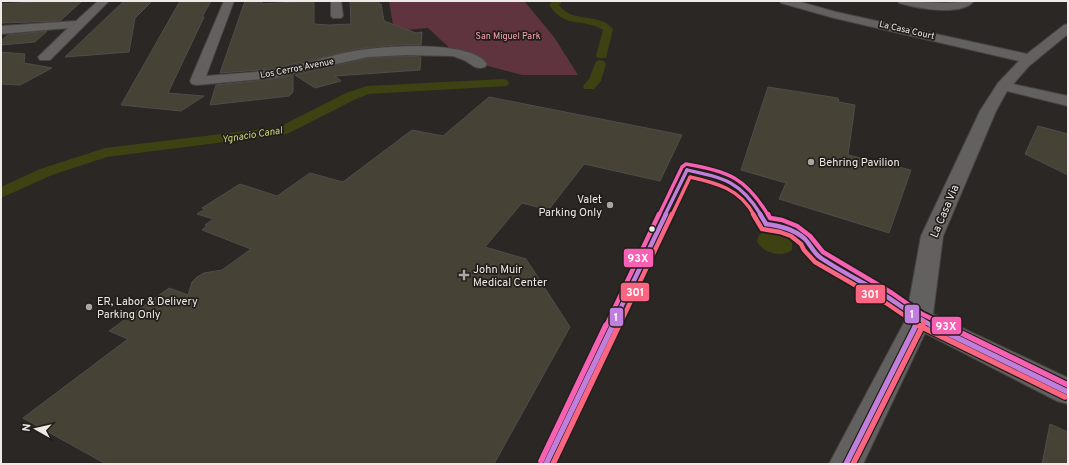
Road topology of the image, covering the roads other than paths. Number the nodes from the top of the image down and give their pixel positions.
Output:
1 (104, 1) edge
2 (229, 1) edge
3 (336, 1) edge
4 (785, 1) edge
5 (903, 1) edge
6 (969, 1) edge
7 (337, 16) dead end
8 (80, 24) junction
9 (1068, 28) edge
10 (1, 30) edge
11 (45, 57) dead end
12 (1029, 59) junction
13 (480, 64) dead end
14 (1003, 86) junction
15 (1068, 101) edge
16 (919, 319) junction
17 (1068, 392) edge
18 (846, 464) edge

1 - 8 street
2 - 13 street, Los Cerros Avenue
3 - 7 street
4 - 12 street, La Casa Court
5 - 6 street
8 - 10 street
8 - 11 street
9 - 12 street, La Casa Via
12 - 14 street, La Casa Via
14 - 15 street
14 - 16 street, La Casa Via
16 - 17 street
16 - 18 street, La Casa Via

